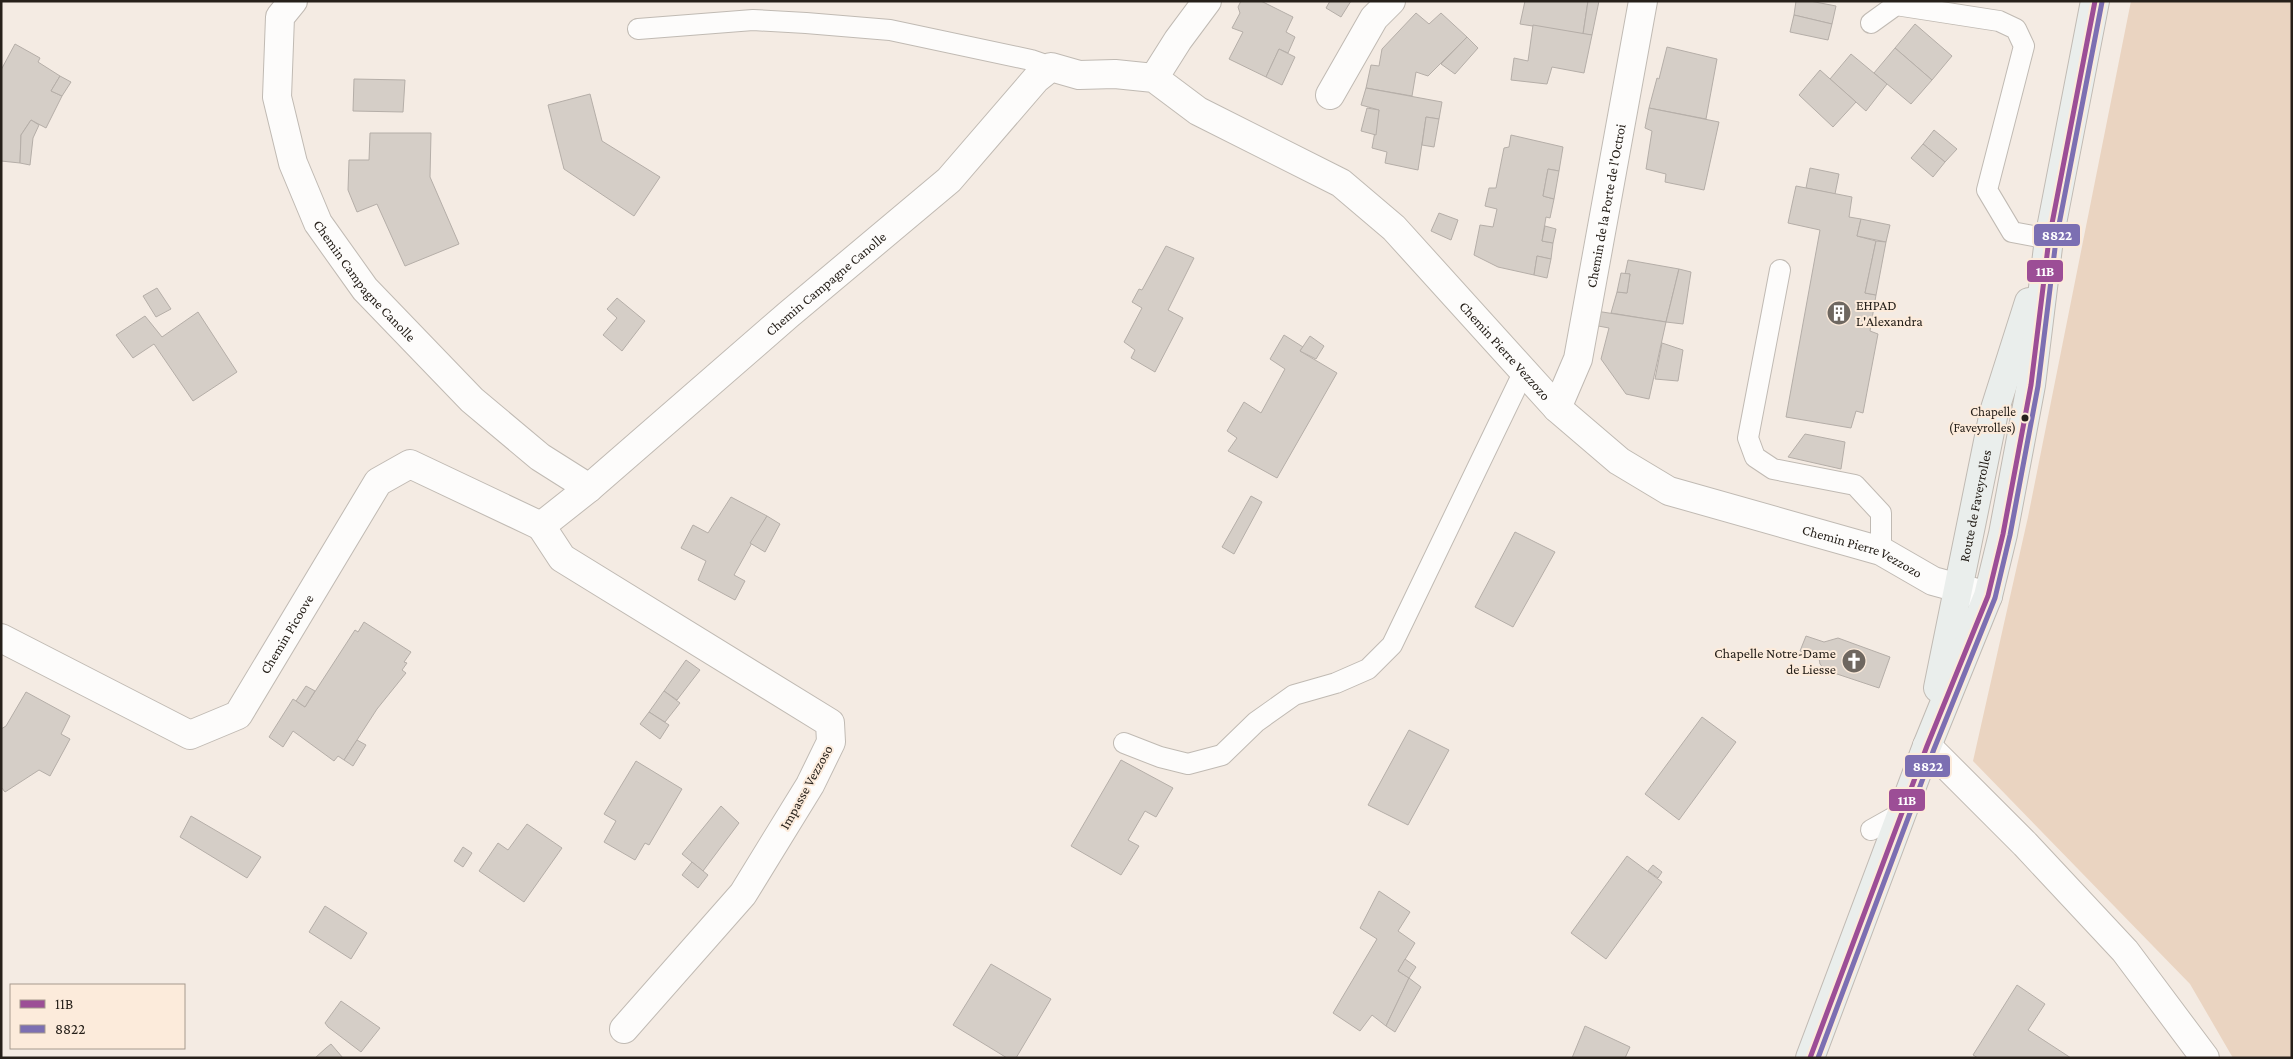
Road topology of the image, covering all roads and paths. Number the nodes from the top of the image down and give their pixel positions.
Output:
1 (293, 1) edge
2 (1207, 1) edge
3 (1391, 1) edge
4 (1643, 1) edge
5 (2095, 1) edge
6 (1871, 23) dead end
7 (638, 29) dead end
8 (1051, 67) junction
9 (1154, 78) junction
10 (1330, 95) dead end
11 (2049, 239) junction
12 (1780, 270) dead end
13 (1524, 371) junction
14 (1556, 408) junction
15 (589, 488) junction
16 (540, 526) junction
17 (1882, 551) junction
18 (1958, 588) junction
19 (1988, 596) junction
20 (7, 648) edge
21 (1124, 743) dead end
22 (1927, 746) junction
23 (1903, 812) junction
24 (1871, 830) dead end
25 (624, 1029) dead end
26 (1810, 1058) edge
27 (2204, 1058) edge

1 - 15 street, Chemin Campagne Canolle
2 - 9 street
3 - 10 street
4 - 14 street, Chemin de la Porte de l'Octroi
5 - 11 main road, Route de Faveyrolles
6 - 11 lane
7 - 8 lane
8 - 9 street
8 - 15 street, Chemin Campagne Canolle
9 - 13 street, Chemin Pierre Vezzozo
11 - 18 main road, Route de Faveyrolles
11 - 19 main road, Route de Faveyrolles
12 - 17 lane
13 - 14 street, Chemin Pierre Vezzozo
13 - 21 lane
14 - 17 street, Chemin Pierre Vezzozo
15 - 16 street, Chemin Campagne Canolle
16 - 20 street, Chemin Picoove
16 - 25 street, Impasse Vezzoso
17 - 18 street, Chemin Pierre Vezzozo
18 - 19 street, Chemin Pierre Vezzozo
18 - 22 main road, Route de Faveyrolles
19 - 22 main road, Route de Faveyrolles
22 - 23 main road, Route de Faveyrolles
22 - 27 street
23 - 24 lane
23 - 26 main road, Route de Faveyrolles

